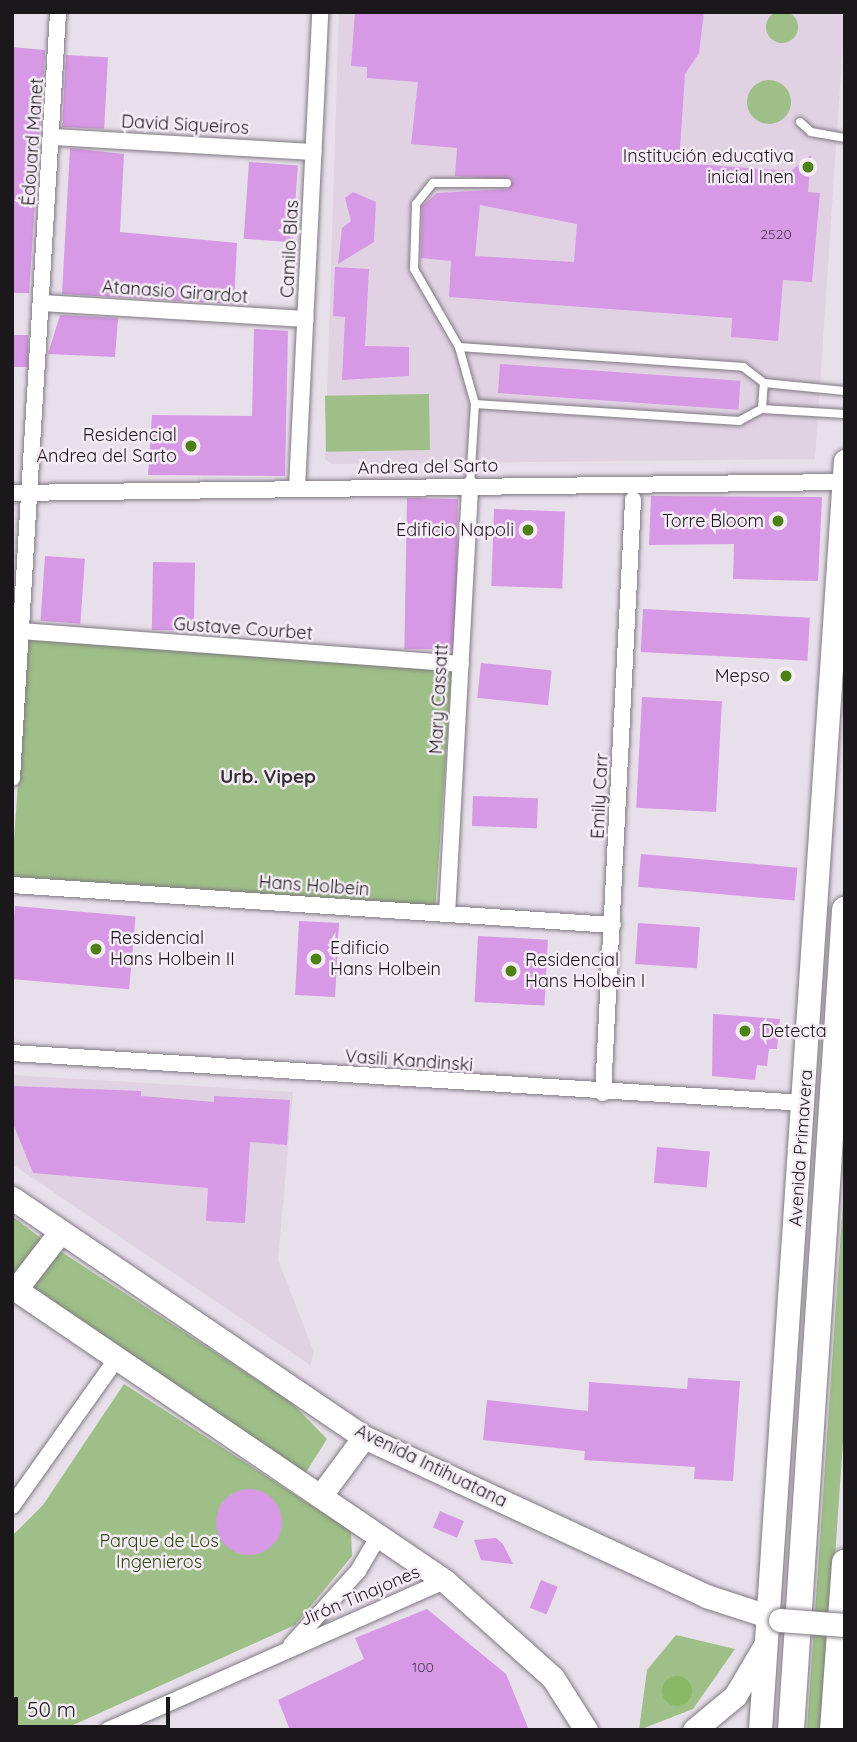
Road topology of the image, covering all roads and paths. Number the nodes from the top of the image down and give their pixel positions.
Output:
1 (58, 12) edge
2 (320, 12) edge
3 (800, 122) dead end
4 (53, 137) junction
5 (845, 138) edge
6 (314, 152) junction
7 (507, 183) dead end
8 (42, 303) junction
9 (306, 319) junction
10 (459, 347) junction
11 (764, 383) junction
12 (845, 391) edge
13 (475, 404) junction
14 (762, 409) junction
15 (845, 414) edge
16 (844, 475) edge
17 (470, 485) junction
18 (297, 488) junction
19 (30, 492) junction
20 (12, 493) edge
21 (633, 500) dead end
22 (22, 631) junction
23 (461, 664) junction
24 (12, 778) edge
25 (12, 885) edge
26 (845, 911) edge
27 (447, 914) junction
28 (613, 925) junction
29 (12, 1054) edge
30 (603, 1093) junction
31 (804, 1103) junction
32 (12, 1198) edge
33 (60, 1233) junction
34 (14, 1288) edge
35 (115, 1361) junction
36 (364, 1437) junction
37 (321, 1495) junction
38 (12, 1506) edge
39 (380, 1534) junction
40 (845, 1562) edge
41 (445, 1581) junction
42 (845, 1625) edge
43 (772, 1627) junction
44 (289, 1647) junction
45 (108, 1730) edge
46 (586, 1730) edge
47 (694, 1730) edge
48 (760, 1730) edge
49 (791, 1730) edge
50 (833, 1730) edge

1 - 4 street, Édouard Manet
2 - 6 street, Camilo Blas
3 - 5 lane
4 - 6 street, David Siqueiros
4 - 8 street, Édouard Manet
6 - 9 street, Camilo Blas
7 - 10 lane
8 - 9 street, Atanasio Girardot
8 - 19 street, Édouard Manet
9 - 18 street, Camilo Blas
10 - 11 lane
10 - 13 lane
11 - 12 lane
11 - 14 lane
13 - 14 lane
13 - 17 lane
14 - 15 lane
16 - 17 street, Andrea del Sarto
16 - 31 main road, Avenida Primavera
17 - 18 street, Andrea del Sarto
17 - 23 street, Mary Cassatt
18 - 19 street, Andrea del Sarto
19 - 20 street, Andrea del Sarto
19 - 22 street, Édouard Manet
21 - 28 street, Emily Carr
22 - 23 street, Gustave Courbet
22 - 24 street, Édouard Manet
23 - 27 street, Mary Cassatt
25 - 27 street, Hans Holbein
26 - 49 main road, Avenida Primavera
27 - 28 street, Hans Holbein
28 - 30 street, Emily Carr
29 - 30 street, Vasili Kandinski
30 - 31 street, Vasili Kandinski
31 - 43 main road, Avenida Primavera
32 - 33 main road, Avenida Intihuatana
33 - 34 main road
33 - 36 main road, Avenida Intihuatana
34 - 35 main road
35 - 37 main road
35 - 38 street
36 - 37 main road
36 - 43 main road, Avenida Intihuatana
37 - 39 main road
39 - 41 main road
39 - 44 street, Jirón Tinajones
40 - 50 main road
41 - 44 street, Jirón Tinajones
41 - 46 main road
42 - 43 main road, Avenida Intihuatana, bridge
43 - 47 main road
43 - 48 main road, Avenida Primavera
44 - 45 street, Jirón Tinajones

